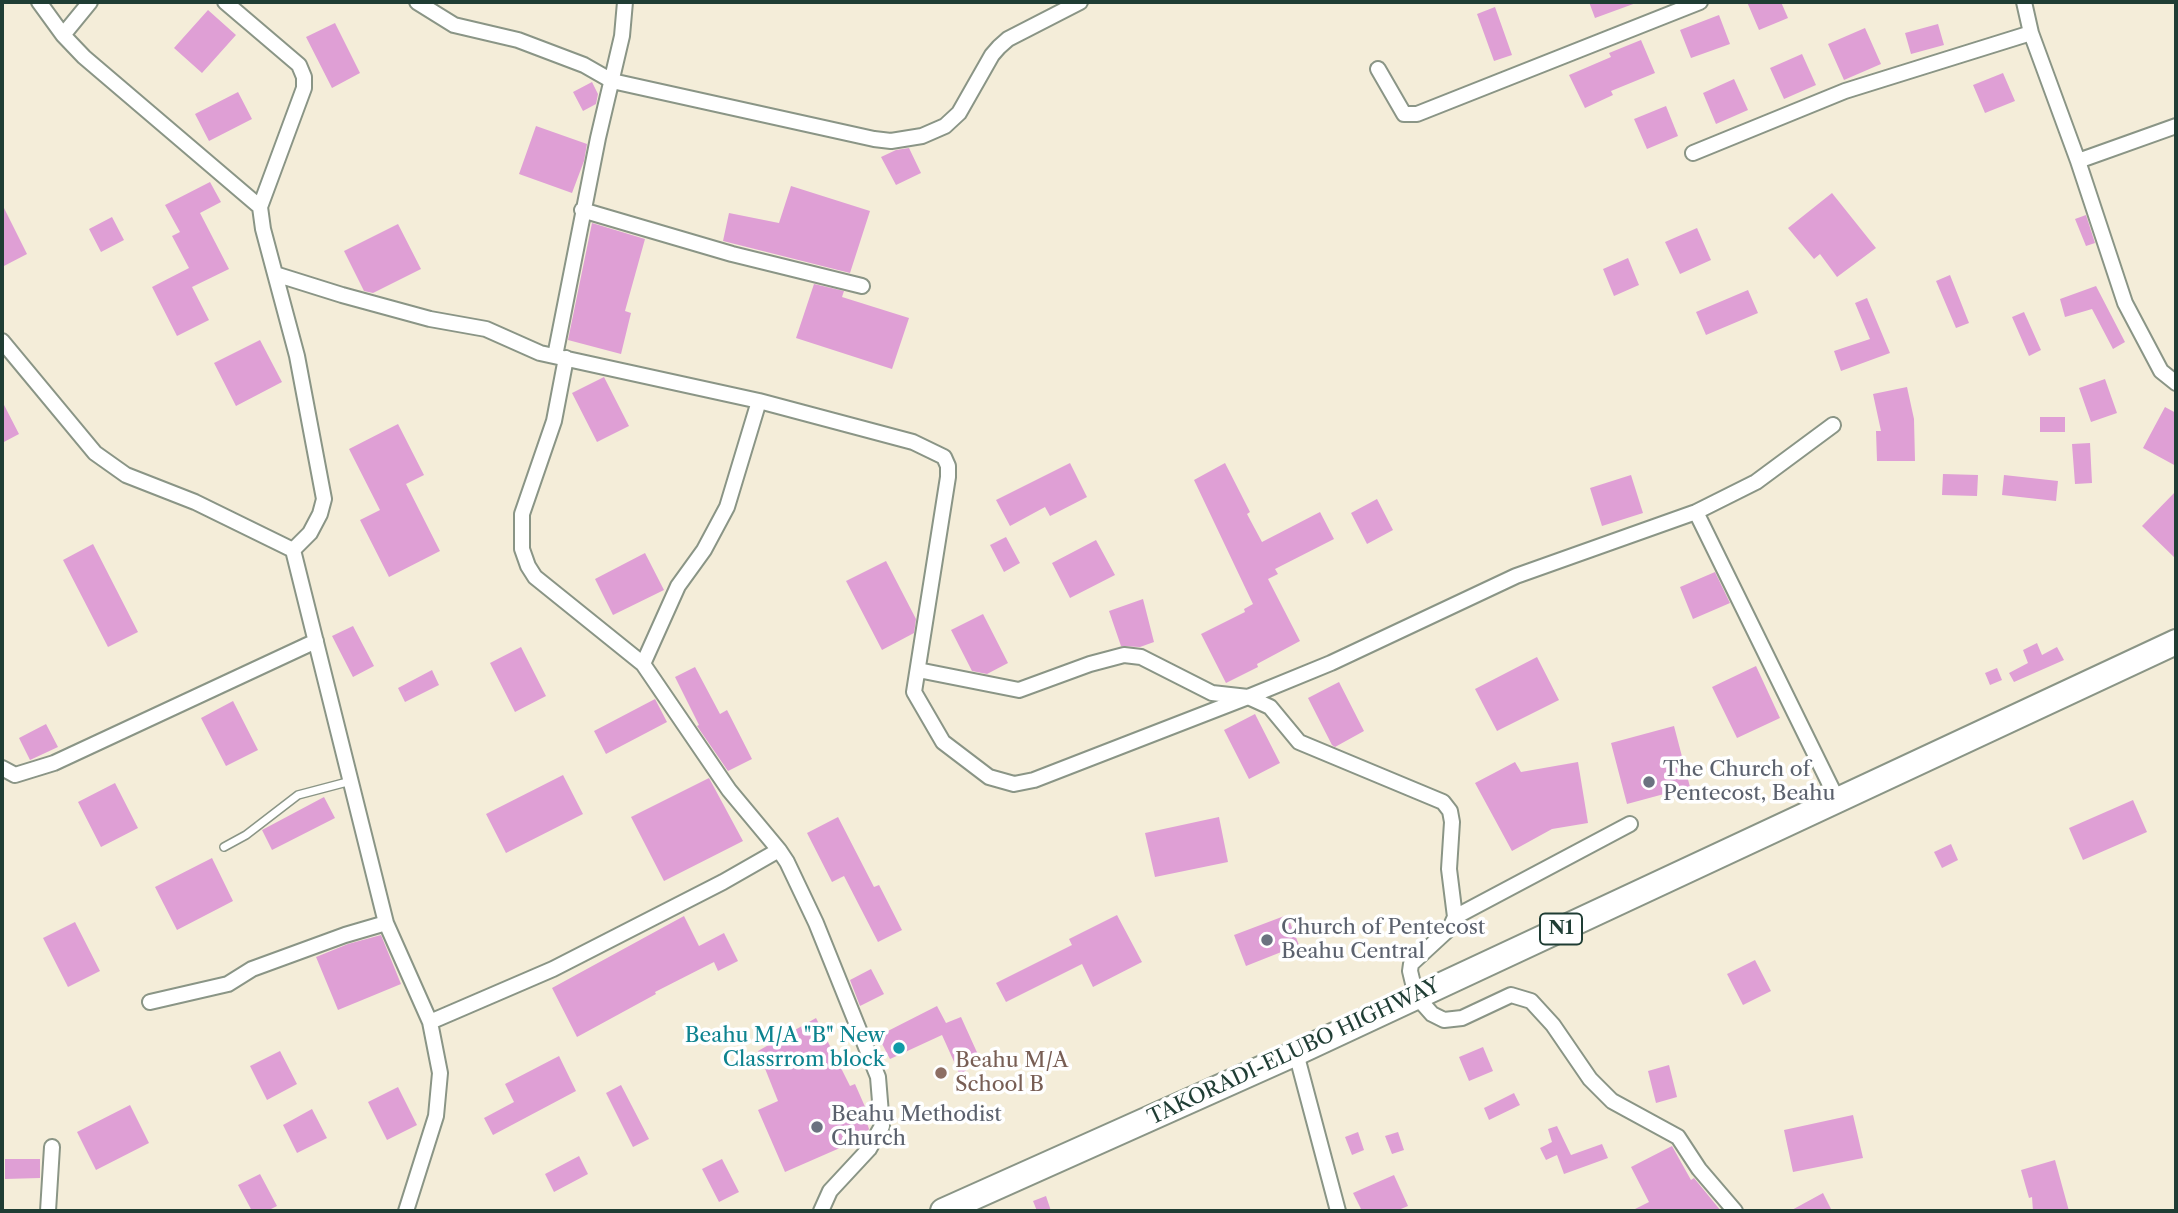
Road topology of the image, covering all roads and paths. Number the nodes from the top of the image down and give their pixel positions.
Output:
1 (39, 2) edge
2 (90, 2) edge
3 (225, 2) edge
4 (417, 2) edge
5 (625, 2) edge
6 (1080, 2) edge
7 (1700, 2) edge
8 (2024, 2) edge
9 (2031, 33) junction
10 (63, 35) junction
11 (1378, 69) dead end
12 (612, 81) junction
13 (2176, 126) edge
14 (1693, 153) dead end
15 (2078, 161) junction
16 (260, 206) junction
17 (582, 210) junction
18 (275, 274) junction
19 (862, 286) dead end
20 (2, 341) edge
21 (560, 357) junction
22 (2176, 383) edge
23 (759, 401) junction
24 (1833, 425) dead end
25 (1696, 512) junction
26 (293, 550) junction
27 (317, 641) junction
28 (2176, 642) edge
29 (643, 664) junction
30 (918, 670) junction
31 (1248, 697) junction
32 (2, 768) edge
33 (352, 781) junction
34 (1837, 799) junction
35 (1630, 824) dead end
36 (224, 847) dead end
37 (779, 849) junction
38 (1455, 917) junction
39 (386, 923) junction
40 (1416, 996) junction
41 (150, 1002) dead end
42 (430, 1022) junction
43 (1296, 1053) junction
44 (51, 1147) dead end
45 (48, 1211) edge
46 (406, 1211) edge
47 (821, 1211) edge
48 (943, 1211) edge
49 (1338, 1211) edge
50 (1735, 1211) edge

1 - 10 street
2 - 10 street
3 - 16 street
4 - 12 street
5 - 12 street
6 - 12 street
7 - 11 street
8 - 9 street
9 - 14 street
9 - 15 street
10 - 16 street
12 - 17 street
13 - 15 street
15 - 22 street
16 - 18 street
17 - 19 street
17 - 21 street
18 - 21 street
18 - 26 street
20 - 26 street
21 - 23 street
21 - 29 street
23 - 29 street
23 - 30 street
24 - 25 street
25 - 31 street
25 - 34 street
26 - 27 street
27 - 32 street
27 - 33 street
28 - 34 highway, TAKORADI-ELUBO HIGHWAY / N1
29 - 37 street
30 - 31 street
30 - 31 street
31 - 38 street
33 - 36 lane
33 - 39 street
34 - 40 highway, TAKORADI-ELUBO HIGHWAY / N1
35 - 38 street
37 - 42 street
37 - 47 street
38 - 40 street
39 - 41 street
39 - 42 street
40 - 43 highway, TAKORADI-ELUBO HIGHWAY / N1
40 - 50 street
42 - 46 street
43 - 48 highway, TAKORADI-ELUBO HIGHWAY / N1
43 - 49 street
44 - 45 street

